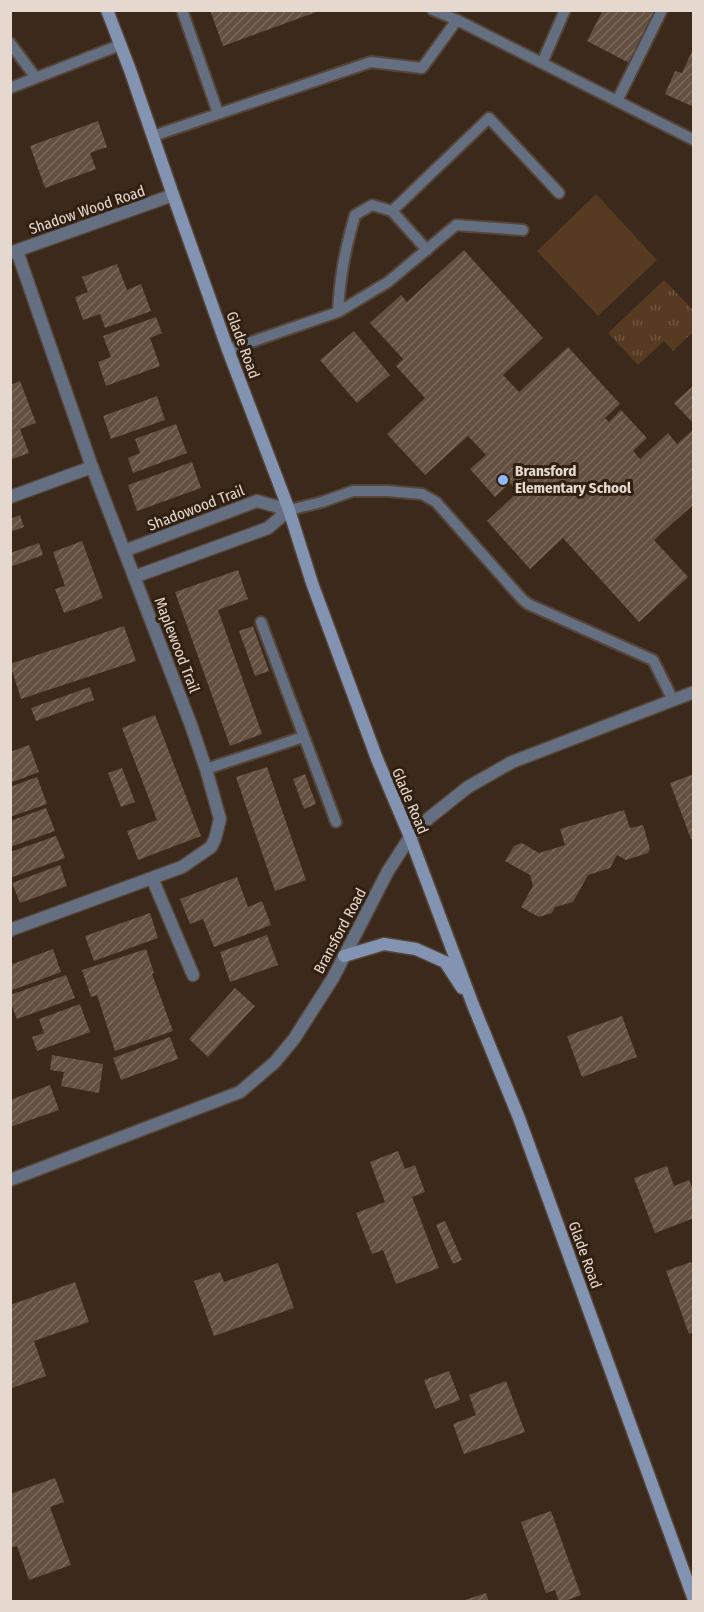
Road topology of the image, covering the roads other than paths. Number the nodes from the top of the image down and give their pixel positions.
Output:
1 (106, 10) edge
2 (182, 10) edge
3 (433, 10) edge
4 (565, 10) edge
5 (662, 10) edge
6 (457, 20) junction
7 (10, 43) edge
8 (120, 45) junction
9 (542, 63) junction
10 (36, 78) junction
11 (10, 88) edge
12 (617, 101) junction
13 (218, 113) junction
14 (153, 135) junction
15 (693, 140) edge
16 (559, 193) dead end
17 (173, 195) junction
18 (392, 212) junction
19 (523, 230) dead end
20 (427, 250) junction
21 (14, 252) edge
22 (338, 312) junction
23 (228, 350) junction
24 (92, 467) junction
25 (10, 496) edge
26 (289, 510) junction
27 (124, 551) junction
28 (134, 577) junction
29 (261, 622) dead end
30 (693, 692) edge
31 (673, 700) junction
32 (303, 737) junction
33 (206, 769) junction
34 (336, 822) dead end
35 (410, 837) junction
36 (152, 878) junction
37 (11, 928) edge
38 (344, 956) junction
39 (194, 975) dead end
40 (473, 1005) junction
41 (10, 1180) edge
42 (693, 1600) edge

1 - 8 main road, Glade Road
2 - 13 lane
3 - 6 lane
4 - 9 lane
5 - 12 lane
6 - 9 lane
6 - 13 lane
7 - 10 lane
8 - 10 lane
8 - 14 main road, Glade Road
9 - 12 lane
10 - 11 lane
12 - 15 lane
13 - 14 lane
14 - 17 main road, Glade Road
16 - 18 lane
17 - 21 street, Shadow Wood Road
17 - 23 main road, Glade Road
18 - 20 lane
18 - 22 lane
19 - 20 lane
20 - 22 lane
21 - 24 street, Maplewood Trail
22 - 23 lane
23 - 26 main road, Glade Road
24 - 25 street
24 - 27 street, Maplewood Trail
26 - 27 street, Shadowood Trail
26 - 28 street
26 - 31 lane
26 - 35 main road, Glade Road
27 - 28 street, Maplewood Trail
28 - 33 street, Maplewood Trail
29 - 32 lane
30 - 31 street, Bransford Road
31 - 35 street, Bransford Road
32 - 33 lane
32 - 34 lane
33 - 36 street, Maplewood Trail
35 - 38 street, Bransford Road
35 - 40 main road, Glade Road
36 - 37 street, Maplewood Trail
36 - 39 street
38 - 40 main road
38 - 41 street, Bransford Road
40 - 42 main road, Glade Road

